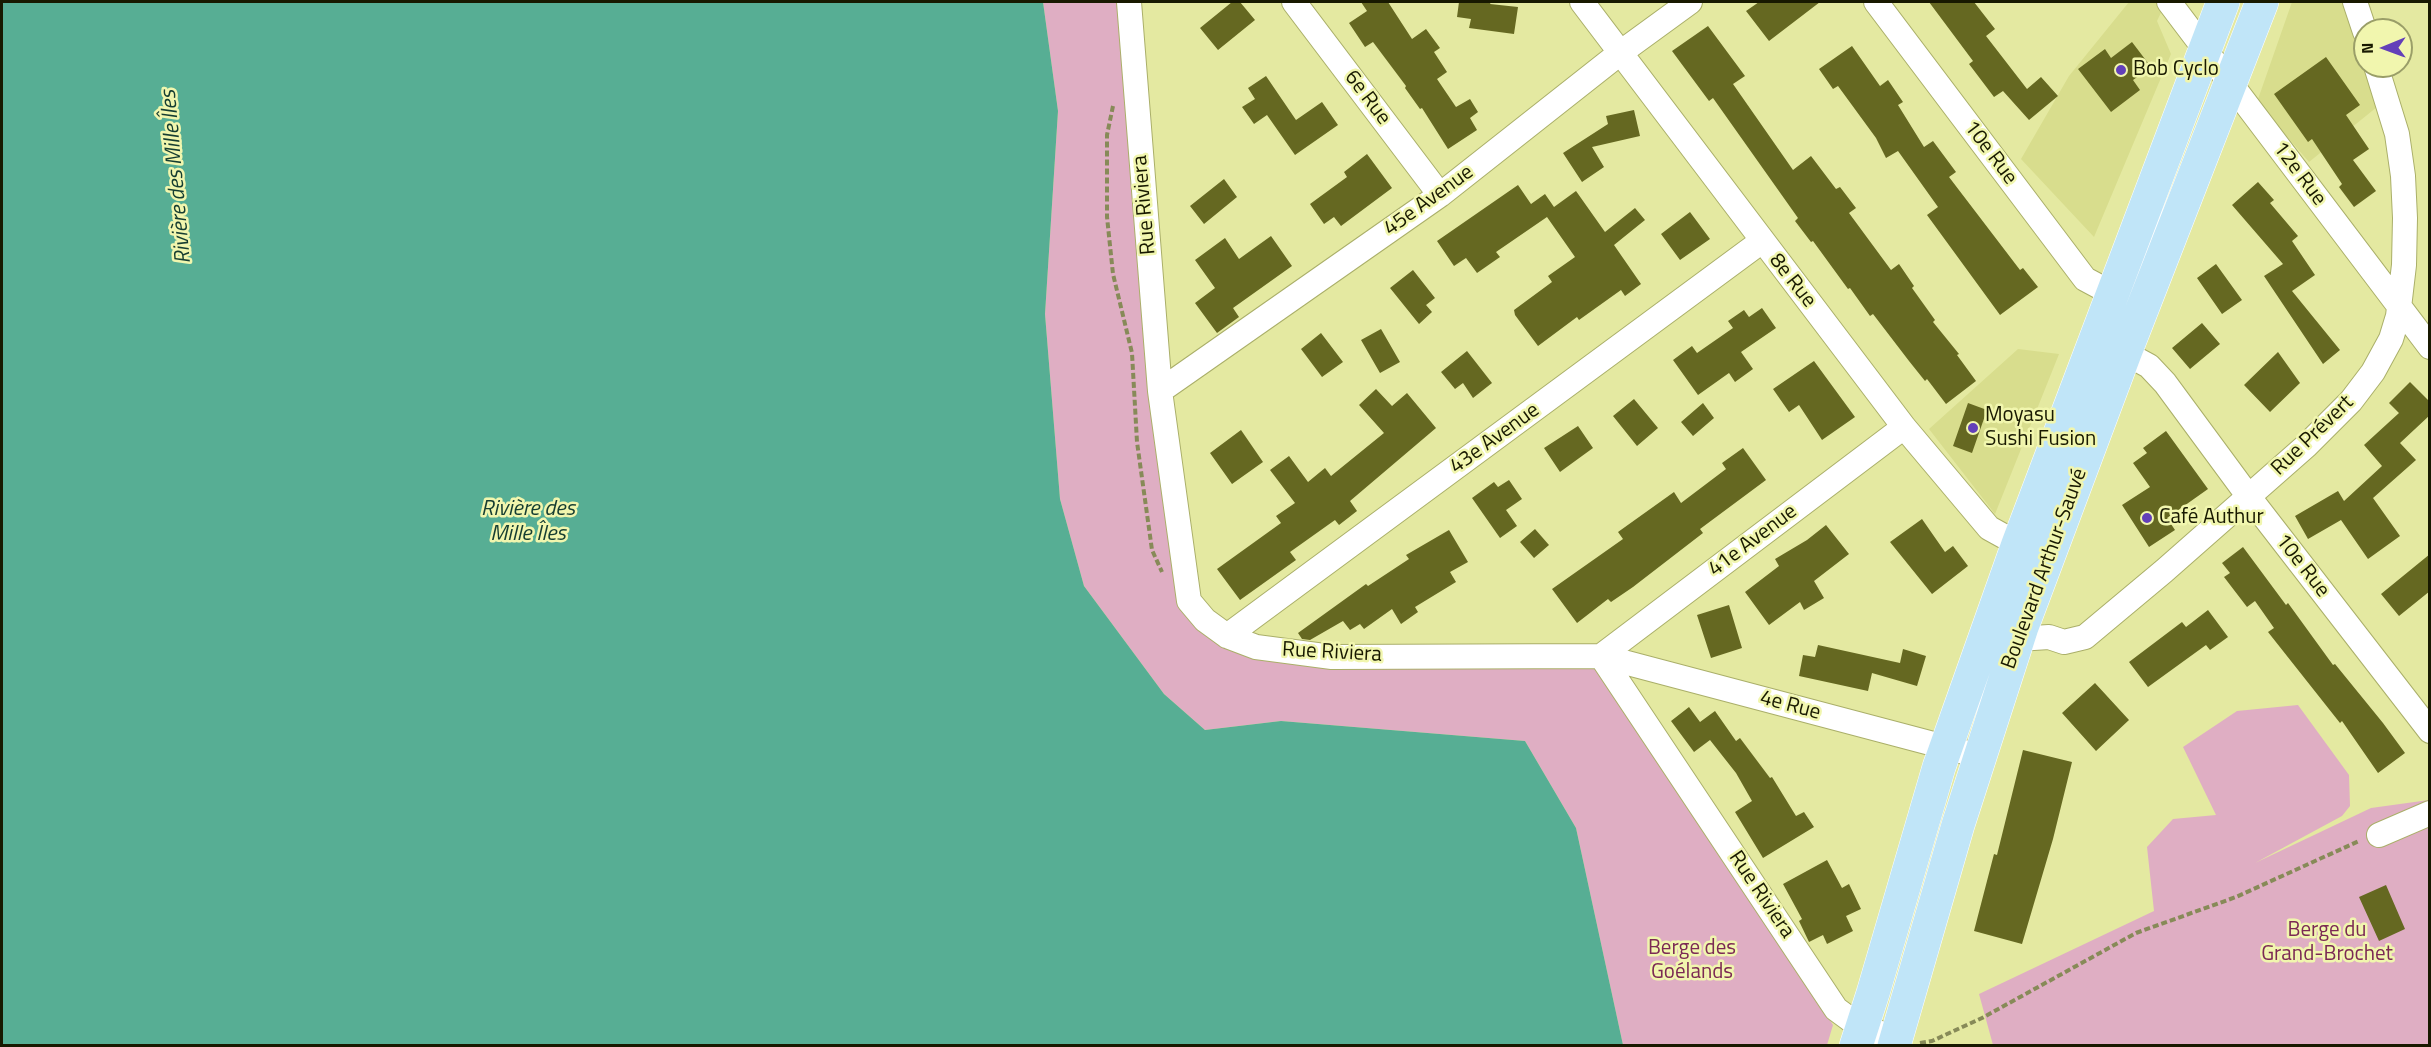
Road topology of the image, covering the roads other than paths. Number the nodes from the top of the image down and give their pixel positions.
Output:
1 (1129, 2) edge
2 (1294, 2) edge
3 (1582, 2) edge
4 (1690, 2) edge
5 (1876, 2) edge
6 (2169, 2) edge
7 (2223, 2) edge
8 (2262, 2) edge
9 (2355, 2) edge
10 (2360, 18) edge
11 (2206, 49) junction
12 (1620, 53) junction
13 (2380, 78) edge
14 (2231, 82) junction
15 (1440, 195) junction
16 (1762, 241) junction
17 (2113, 294) junction
18 (2399, 308) junction
19 (2430, 347) edge
20 (2125, 353) junction
21 (1160, 391) junction
22 (1904, 427) junction
23 (2249, 497) junction
24 (2018, 544) junction
25 (2003, 634) junction
26 (1227, 636) junction
27 (1601, 656) junction
28 (2430, 731) edge
29 (1947, 747) junction
30 (1979, 756) junction
31 (2430, 813) edge
32 (2372, 836) road end
33 (1859, 1035) edge
34 (1895, 1043) edge

1 - 21 street, Rue Riviera
2 - 15 street, 6e Rue
3 - 12 street, 8e Rue
4 - 12 street, 45e Avenue
5 - 17 street, 10e Rue
6 - 11 street, 12e Rue
7 - 11 main road, Boulevard Arthur-Sauvé
8 - 14 main road, Boulevard Arthur-Sauvé
9 - 10 street
11 - 14 street, 12e Rue
11 - 17 main road, Boulevard Arthur-Sauvé
12 - 15 street, 45e Avenue
12 - 16 street, 8e Rue
13 - 18 street, Rue Prévert
14 - 18 street, 12e Rue
14 - 20 main road, Boulevard Arthur-Sauvé
15 - 21 street, 45e Avenue
16 - 22 street, 8e Rue
16 - 26 street, 43e Avenue
17 - 24 main road, Boulevard Arthur-Sauvé
18 - 19 street, 12e Rue
18 - 23 street, Rue Prévert
20 - 23 street, 10e Rue
20 - 25 main road, Boulevard Arthur-Sauvé
21 - 26 street, Rue Riviera
22 - 24 street, 8e Rue
22 - 27 street, 41e Avenue
23 - 25 street, Rue Prévert
23 - 28 street, 10e Rue
24 - 25 main road, Boulevard Arthur-Sauvé
25 - 29 main road, Boulevard Arthur-Sauvé
25 - 30 main road, Boulevard Arthur-Sauvé
26 - 27 street, Rue Riviera
27 - 29 street, 4e Rue
27 - 33 street, Rue Riviera
29 - 30 street, 4e Rue
29 - 33 main road, Boulevard Arthur-Sauvé
30 - 34 main road, Boulevard Arthur-Sauvé
31 - 32 street
33 - 34 street, Rue Riviera

